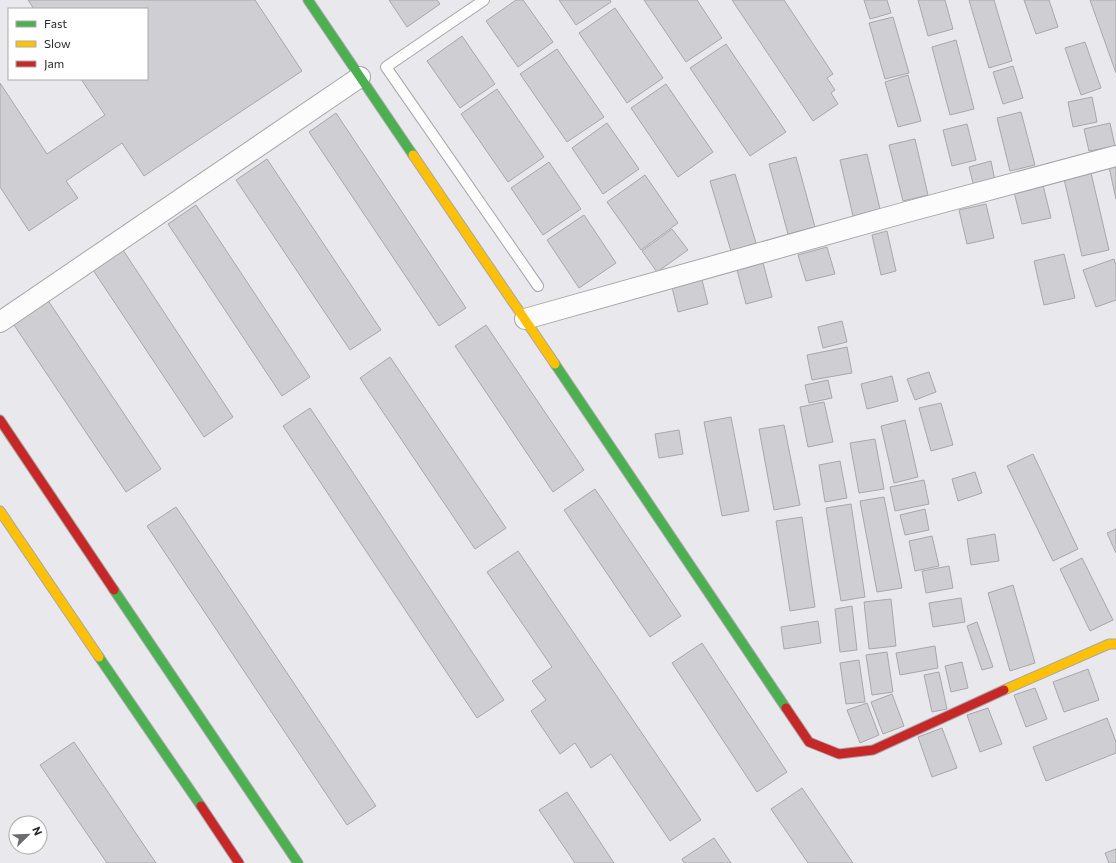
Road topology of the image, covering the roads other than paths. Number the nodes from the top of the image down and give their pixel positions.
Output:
1 (308, 0) edge
2 (484, 0) edge
3 (360, 77) junction
4 (1116, 156) edge
5 (538, 286) dead end
6 (525, 319) junction
7 (0, 322) edge
8 (0, 420) edge
9 (0, 511) edge
10 (1116, 644) edge
11 (239, 863) edge
12 (298, 863) edge

1 - 3 street
2 - 5 lane
3 - 6 street
3 - 7 street
4 - 6 street
6 - 10 street
8 - 12 street
9 - 11 street

